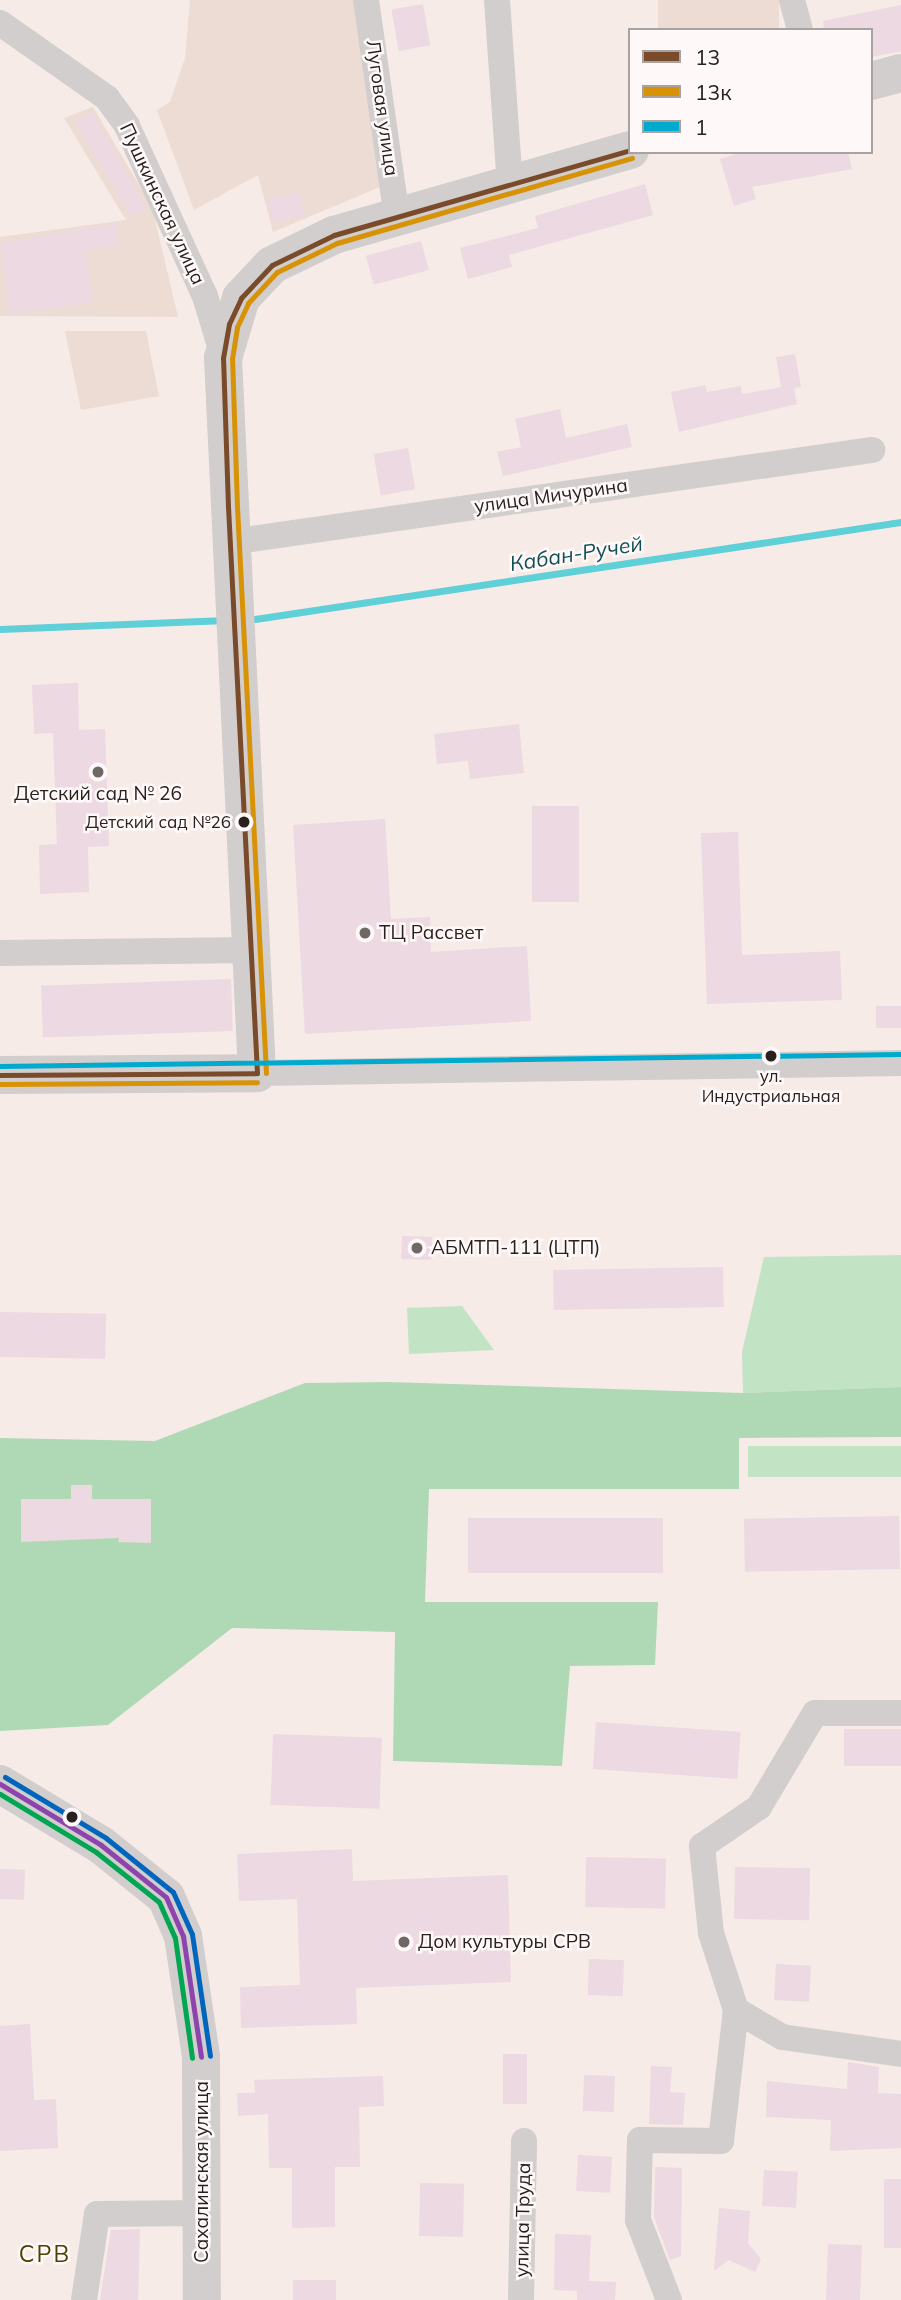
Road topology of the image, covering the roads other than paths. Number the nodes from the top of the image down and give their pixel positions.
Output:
1 (366, 0) edge
2 (497, 0) edge
3 (792, 0) edge
4 (0, 23) edge
5 (799, 28) edge
6 (901, 73) edge
7 (873, 80) edge
8 (628, 151) edge
9 (510, 184) junction
10 (397, 217) junction
11 (223, 358) junction
12 (872, 450) dead end
13 (231, 542) junction
14 (251, 950) junction
15 (0, 953) edge
16 (901, 1063) edge
17 (257, 1073) junction
18 (0, 1075) edge
19 (901, 1713) edge
20 (7, 1788) edge
21 (736, 2010) junction
22 (901, 2054) edge
23 (524, 2141) dead end
24 (202, 2213) junction
25 (84, 2300) edge
26 (202, 2300) edge
27 (522, 2300) edge
28 (669, 2300) edge

1 - 10 street, Луговая улица
2 - 9 street
3 - 5 street
4 - 11 street, Пушкинская улица
6 - 7 street
8 - 9 street
9 - 10 street
10 - 11 street
11 - 13 street
12 - 13 street, улица Мичурина
13 - 14 street
14 - 15 street
14 - 17 street
16 - 17 street
17 - 18 street
19 - 21 street
20 - 24 street, Сахалинская улица
21 - 22 street
21 - 28 street
23 - 27 street, улица Труда
24 - 25 street
24 - 26 street, Сахалинская улица

